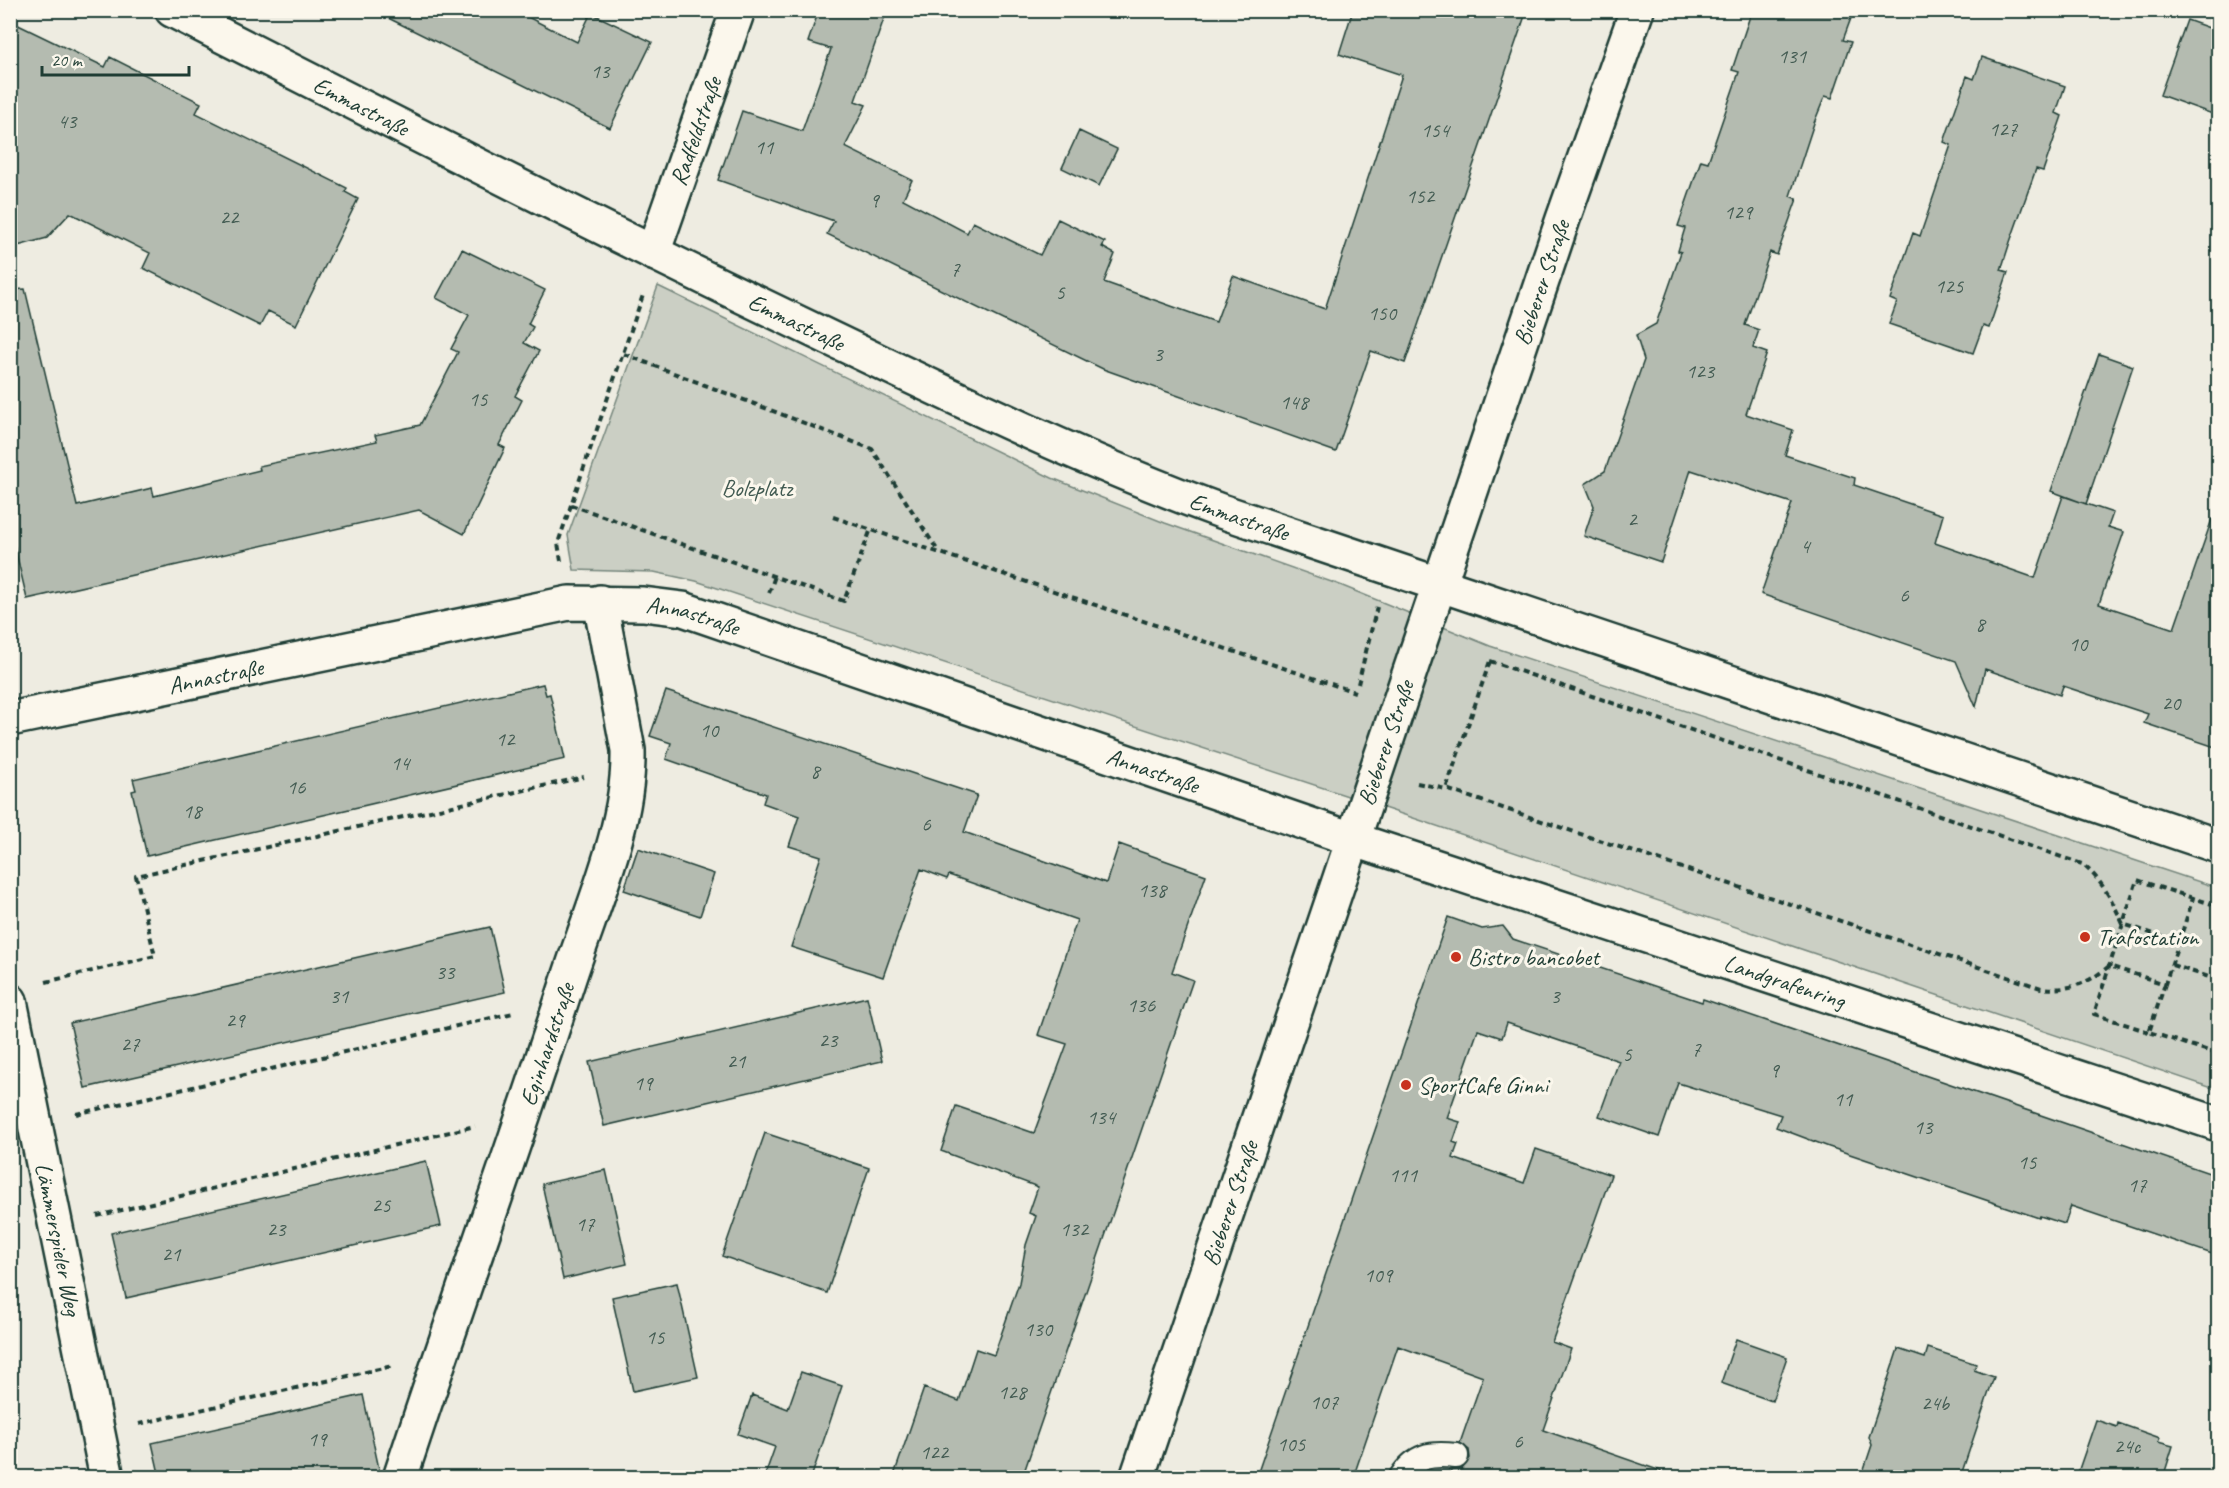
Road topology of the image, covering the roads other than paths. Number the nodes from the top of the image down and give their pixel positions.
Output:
1 (172, 10) edge
2 (738, 10) edge
3 (1637, 10) edge
4 (653, 253) junction
5 (1440, 582) junction
6 (584, 602) junction
7 (10, 719) edge
8 (1352, 838) junction
9 (2218, 846) edge
10 (10, 1001) edge
11 (2218, 1124) edge
12 (1456, 1456) dead end
13 (107, 1478) edge
14 (400, 1478) edge
15 (1137, 1478) edge
16 (1401, 1478) edge

1 - 4 street, Emmastraße
2 - 4 street, Radfeldstraße
3 - 5 street, Bieberer Straße
4 - 5 street, Emmastraße
5 - 8 street, Bieberer Straße
5 - 9 street
6 - 7 street, Annastraße
6 - 8 street, Annastraße
6 - 14 street, Eginhardstraße
8 - 11 street, Landgrafenring
8 - 15 street, Bieberer Straße
10 - 13 street, Lämmerspieler Weg
12 - 16 lane

